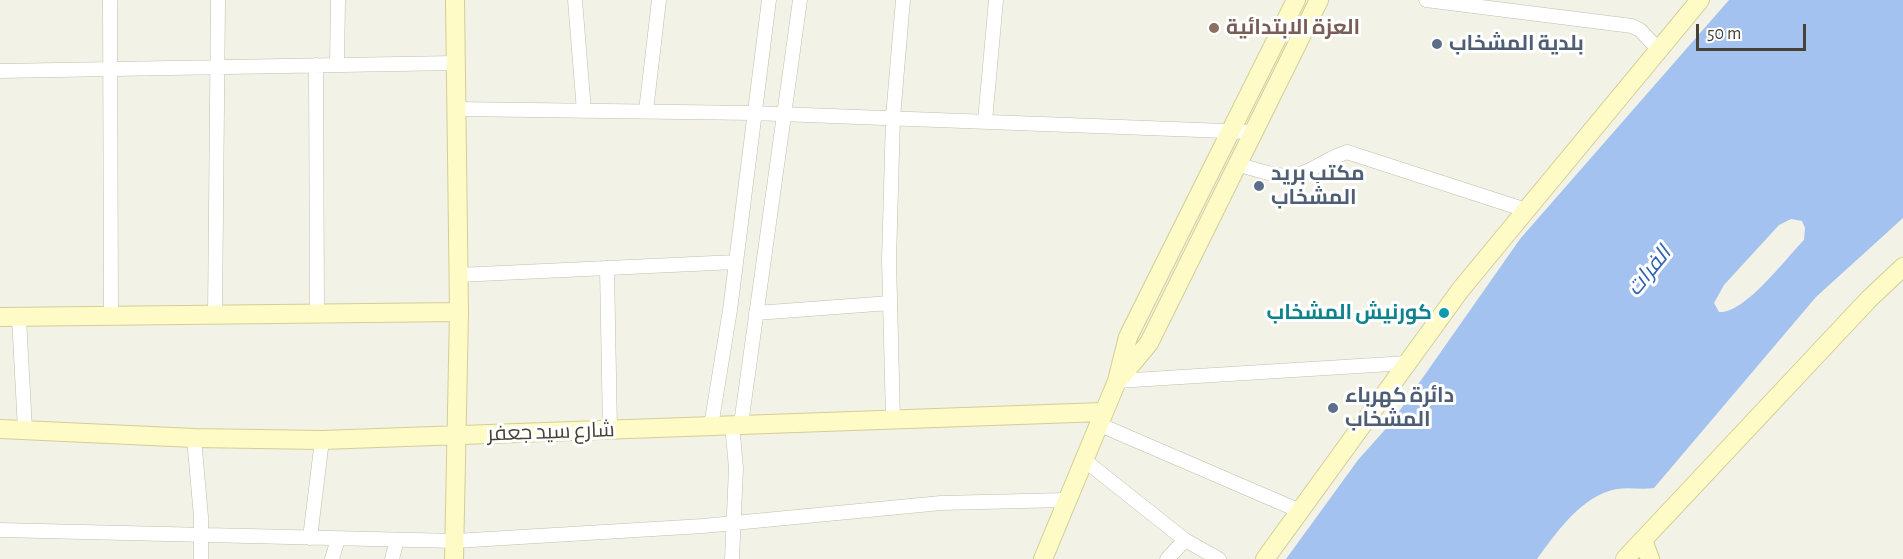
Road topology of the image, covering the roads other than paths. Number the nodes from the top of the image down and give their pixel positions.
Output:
1 (110, 0) edge
2 (218, 0) edge
3 (338, 0) edge
4 (455, 0) edge
5 (575, 0) edge
6 (659, 0) edge
7 (769, 0) edge
8 (800, 0) edge
9 (903, 0) edge
10 (996, 0) edge
11 (1296, 0) edge
12 (1319, 0) edge
13 (1426, 0) edge
14 (1700, 0) edge
15 (1536, 7) edge
16 (1658, 49) junction
17 (455, 63) junction
18 (316, 65) junction
19 (337, 65) junction
20 (217, 67) junction
21 (110, 68) junction
22 (0, 70) edge
23 (456, 109) junction
24 (584, 111) junction
25 (646, 111) junction
26 (753, 112) junction
27 (783, 114) junction
28 (893, 117) junction
29 (985, 121) junction
30 (1232, 130) junction
31 (1252, 132) junction
32 (1237, 164) junction
33 (1526, 210) junction
34 (736, 262) junction
35 (1903, 267) edge
36 (606, 268) junction
37 (458, 275) junction
38 (890, 303) junction
39 (459, 312) junction
40 (756, 313) junction
41 (317, 314) junction
42 (215, 315) junction
43 (0, 316) edge
44 (111, 316) junction
45 (19, 317) junction
46 (1407, 363) junction
47 (1117, 381) junction
48 (1100, 418) junction
49 (893, 419) junction
50 (736, 424) junction
51 (711, 426) junction
52 (0, 429) edge
53 (25, 430) junction
54 (610, 430) junction
55 (457, 436) junction
56 (194, 438) junction
57 (322, 440) junction
58 (1083, 459) junction
59 (1065, 500) junction
60 (1300, 511) junction
61 (734, 523) junction
62 (0, 530) edge
63 (202, 535) junction
64 (310, 538) junction
65 (338, 539) junction
66 (397, 540) junction
67 (1185, 540) junction
68 (1643, 540) junction
69 (454, 550) edge
70 (201, 559) edge
71 (332, 559) edge
72 (392, 559) edge
73 (732, 559) edge
74 (1043, 559) edge
75 (1167, 559) edge
76 (1219, 559) edge
77 (1265, 559) edge
78 (1625, 559) edge
79 (1650, 559) edge

1 - 21 street
2 - 20 street
3 - 19 street
4 - 17 street
5 - 24 street
6 - 25 street
7 - 26 street
8 - 27 street
9 - 28 street
10 - 29 street
11 - 30 street
12 - 31 street
13 - 15 street
14 - 16 street
15 - 16 street
16 - 33 street
17 - 19 street
17 - 23 street
18 - 19 street
18 - 20 street
18 - 41 street
20 - 21 street
20 - 42 street
21 - 22 street
21 - 44 street
23 - 24 street
23 - 37 street
24 - 25 street
25 - 26 street
26 - 27 street
26 - 34 street
27 - 28 street
27 - 40 street
28 - 29 street
28 - 38 street
29 - 30 street
30 - 31 street
30 - 47 street
31 - 32 street
32 - 33 street
32 - 47 street
33 - 46 street
34 - 36 street
34 - 51 street
35 - 68 street
36 - 37 street
36 - 54 street
37 - 39 street
38 - 40 street
38 - 49 street
39 - 41 street
39 - 55 street
40 - 50 street
41 - 42 street
42 - 44 street
43 - 45 street
44 - 45 street
45 - 53 street
46 - 47 street
46 - 60 street
47 - 48 street
48 - 49 street, شارع سيد جعفر
48 - 58 street
48 - 60 street
49 - 50 street, شارع سيد جعفر
50 - 51 street, شارع سيد جعفر
50 - 61 street
51 - 54 street, شارع سيد جعفر
52 - 53 street, شارع سيد جعفر
53 - 56 street, شارع سيد جعفر
54 - 55 street, شارع سيد جعفر
55 - 57 street, شارع سيد جعفر
55 - 69 street
56 - 57 street, شارع سيد جعفر
56 - 63 street
57 - 64 street
58 - 59 street
58 - 67 street
59 - 61 street
59 - 74 street
60 - 77 street
61 - 69 street
61 - 73 street
62 - 63 street
63 - 64 street
63 - 70 street
64 - 65 street
65 - 66 street
65 - 71 street
66 - 69 street
66 - 72 street
67 - 75 street
67 - 76 street
68 - 78 street
68 - 79 street

